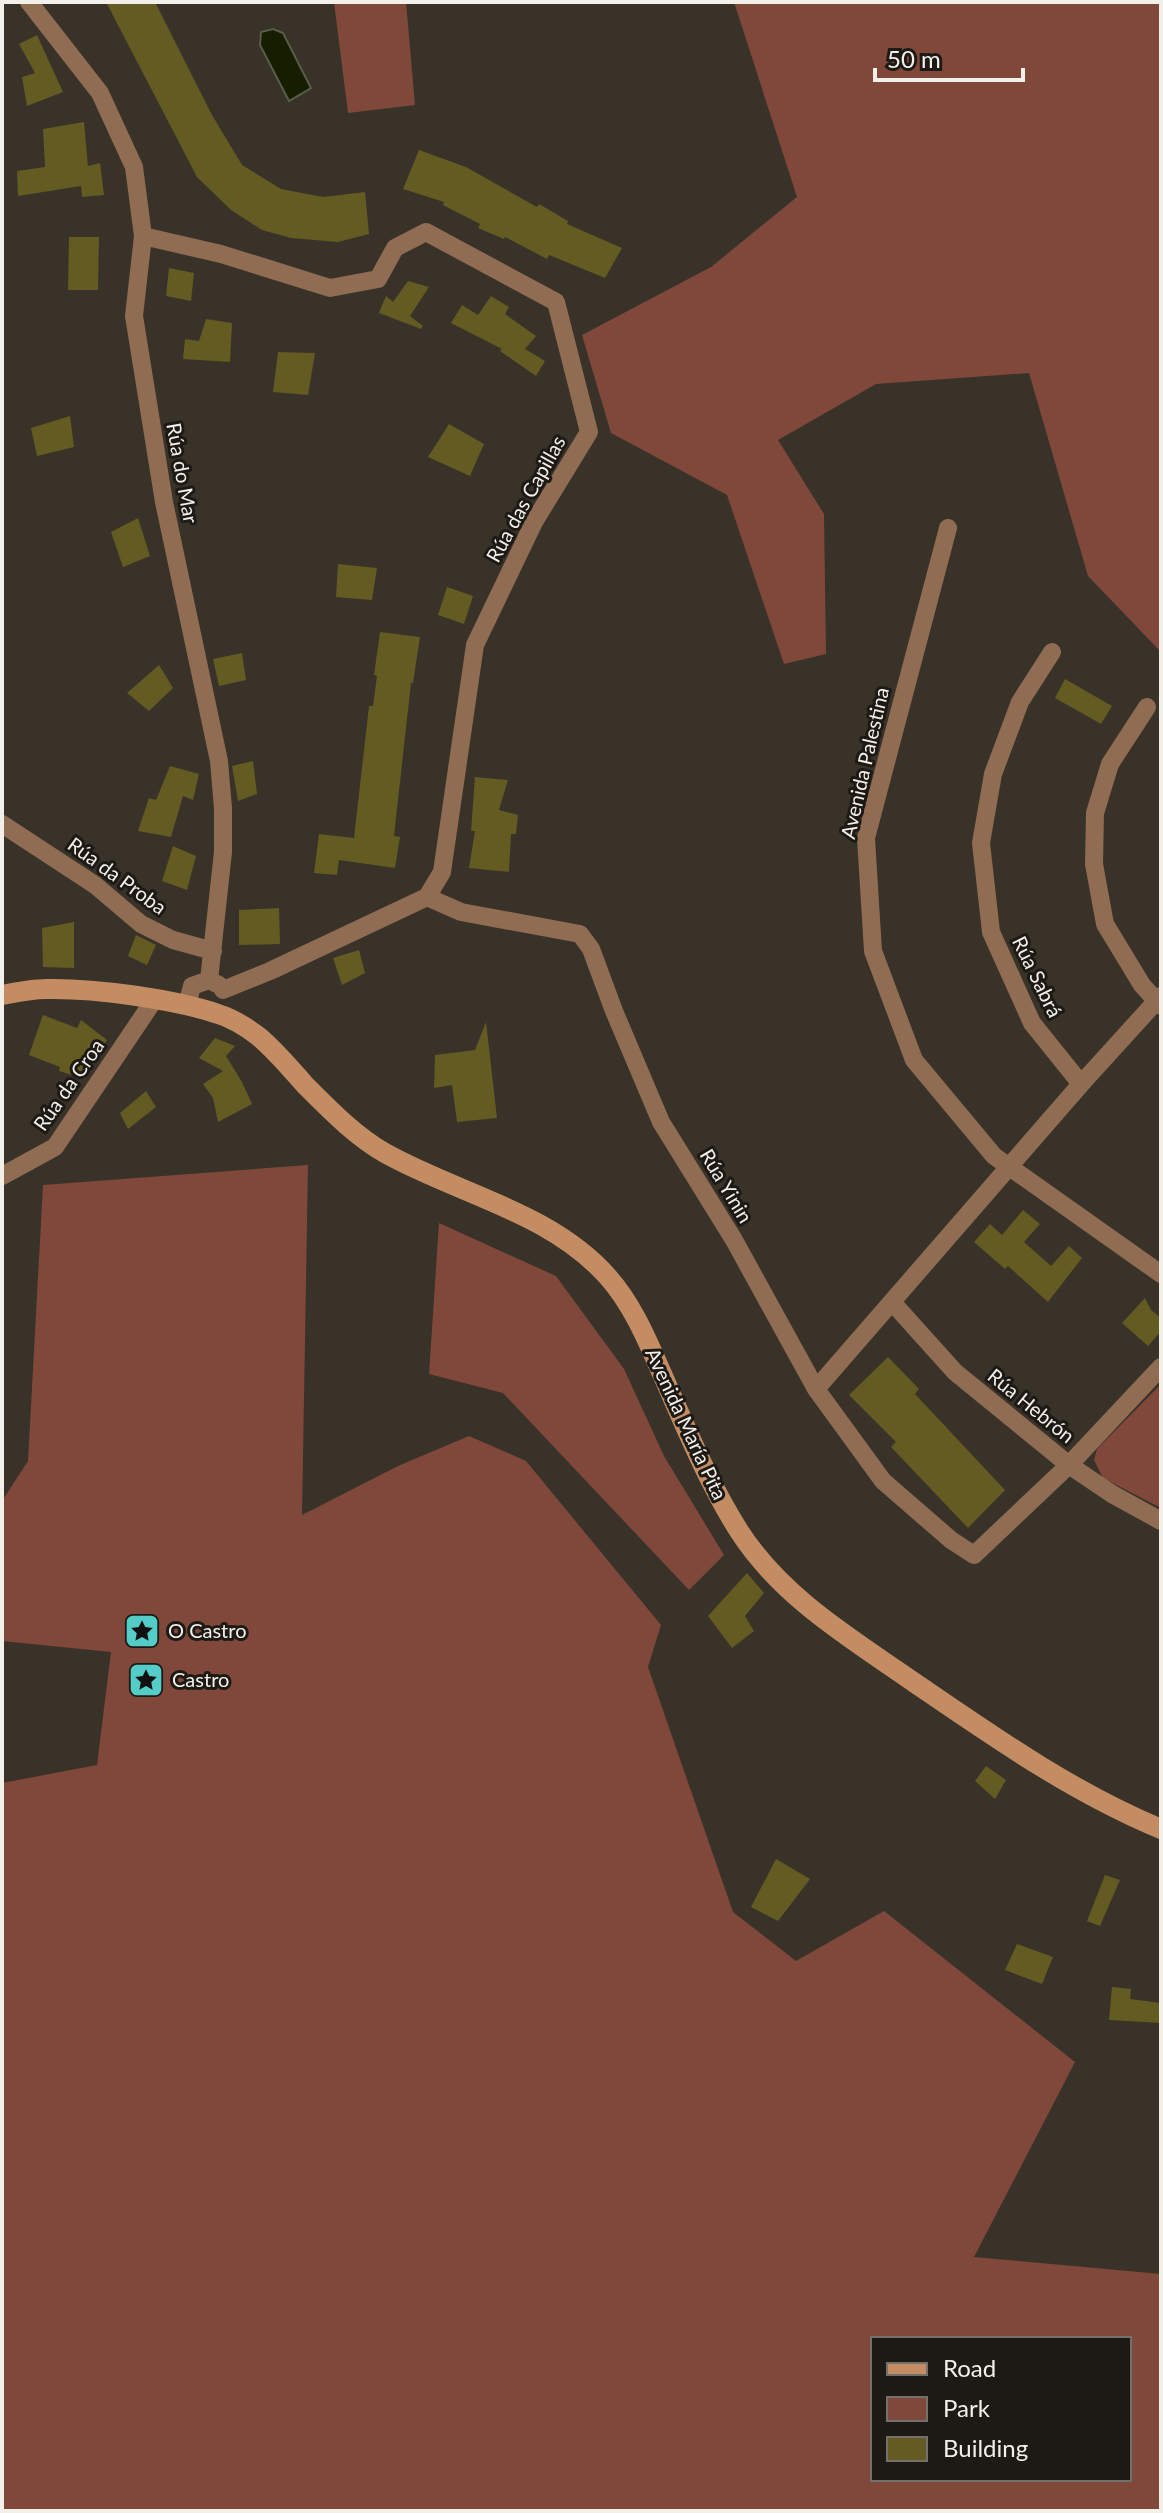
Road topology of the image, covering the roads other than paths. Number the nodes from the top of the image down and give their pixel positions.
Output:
1 (29, 2) edge
2 (143, 236) junction
3 (948, 528) dead end
4 (1052, 652) dead end
5 (1147, 707) dead end
6 (2, 824) edge
7 (427, 897) junction
8 (213, 951) junction
9 (216, 985) junction
10 (2, 995) edge
11 (154, 1000) junction
12 (1159, 1001) edge
13 (187, 1005) junction
14 (221, 1014) junction
15 (1081, 1084) junction
16 (1010, 1167) junction
17 (2, 1176) edge
18 (1161, 1274) edge
19 (892, 1302) junction
20 (1161, 1367) edge
21 (816, 1389) junction
22 (1069, 1465) junction
23 (1161, 1521) edge
24 (1161, 1829) edge

1 - 2 street, Rúa do Mar
2 - 7 street, Rúa das Capillas
2 - 8 street, Rúa do Mar
3 - 16 street, Avenida Palestina
4 - 15 street, Rúa Sabrá
5 - 12 street
6 - 8 street, Rúa da Proba
7 - 9 street
7 - 21 street, Rúa Yinin
8 - 9 street, Rúa do Mar
9 - 13 street
9 - 14 street, Rúa do Mar
10 - 11 main road, Avenida María Pita
11 - 13 main road, Avenida María Pita
11 - 17 street, Rúa da Croa
12 - 15 street
13 - 14 main road, Avenida María Pita
14 - 24 main road, Avenida María Pita
15 - 16 street
16 - 18 street, Avenida Palestina
16 - 19 street
19 - 21 street
19 - 22 street, Rúa Hebrón
20 - 22 street
21 - 22 street, Rúa Yinin
22 - 23 street, Rúa Hebrón

